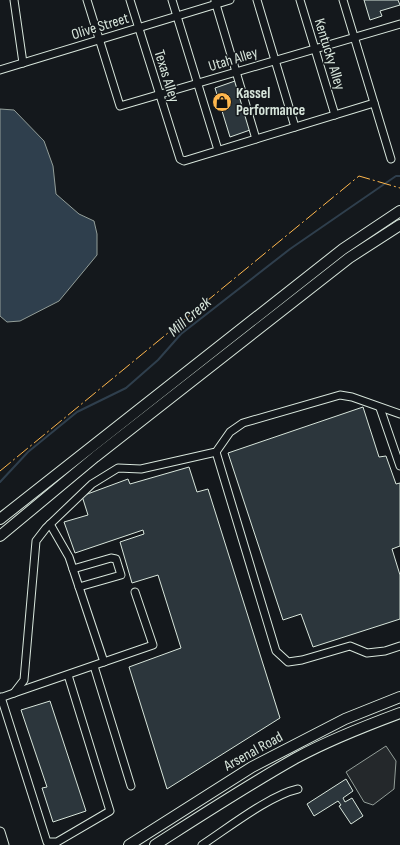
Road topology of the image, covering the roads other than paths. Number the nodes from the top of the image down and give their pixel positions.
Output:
1 (14, 0) edge
2 (87, 0) edge
3 (130, 0) edge
4 (172, 0) edge
5 (230, 0) edge
6 (257, 0) edge
7 (300, 0) edge
8 (343, 0) edge
9 (215, 2) edge
10 (177, 16) junction
11 (400, 24) edge
12 (139, 28) junction
13 (354, 36) junction
14 (100, 40) junction
15 (315, 48) junction
16 (275, 60) junction
17 (23, 63) junction
18 (0, 70) edge
19 (236, 72) junction
20 (198, 83) junction
21 (159, 95) junction
22 (374, 103) junction
23 (335, 115) junction
24 (295, 127) junction
25 (256, 139) junction
26 (218, 150) junction
27 (391, 159) dead end
28 (400, 211) edge
29 (400, 224) edge
30 (380, 408) junction
31 (400, 414) edge
32 (216, 452) junction
33 (400, 466) edge
34 (0, 519) edge
35 (50, 524) junction
36 (0, 536) edge
37 (73, 569) junction
38 (79, 586) junction
39 (135, 592) dead end
40 (400, 646) edge
41 (104, 662) junction
42 (94, 666) junction
43 (68, 675) junction
44 (14, 693) junction
45 (1, 698) edge
46 (400, 698) edge
47 (400, 713) edge
48 (131, 786) dead end
49 (298, 789) dead end
50 (0, 832) edge
51 (4, 845) edge
52 (129, 845) edge
53 (155, 845) edge
54 (202, 845) edge

1 - 17 street
2 - 14 street
3 - 12 street, Texas Alley
4 - 10 street
5 - 9 street, Olive Street
6 - 16 street
7 - 15 street, Kentucky Alley
8 - 13 street
9 - 10 street, Olive Street
9 - 19 street
10 - 12 street, Olive Street
10 - 20 street
11 - 13 street, Utah Alley
12 - 14 street, Olive Street
12 - 21 street, Texas Alley
13 - 15 street, Utah Alley
13 - 22 street
14 - 17 street, Olive Street
14 - 21 street, Utah Alley
15 - 16 street, Utah Alley
15 - 23 street, Kentucky Alley
16 - 19 street, Utah Alley
16 - 24 street
17 - 18 street, Olive Street
19 - 20 street, Utah Alley
19 - 25 street
20 - 21 street, Utah Alley
20 - 26 street
21 - 26 street, Texas Alley
22 - 23 street
22 - 27 street
23 - 24 street
24 - 25 street
25 - 26 street
28 - 34 highway
29 - 36 highway
30 - 31 street
30 - 32 street
30 - 33 street
32 - 35 street
32 - 40 street
35 - 37 street
35 - 44 street
37 - 38 street
37 - 38 street
38 - 41 street
39 - 41 street
41 - 42 street
42 - 43 street
42 - 48 street
43 - 44 street
43 - 45 street
44 - 45 street
46 - 52 highway, Arsenal Road
47 - 53 highway, Arsenal Road
49 - 54 street
50 - 51 main road

